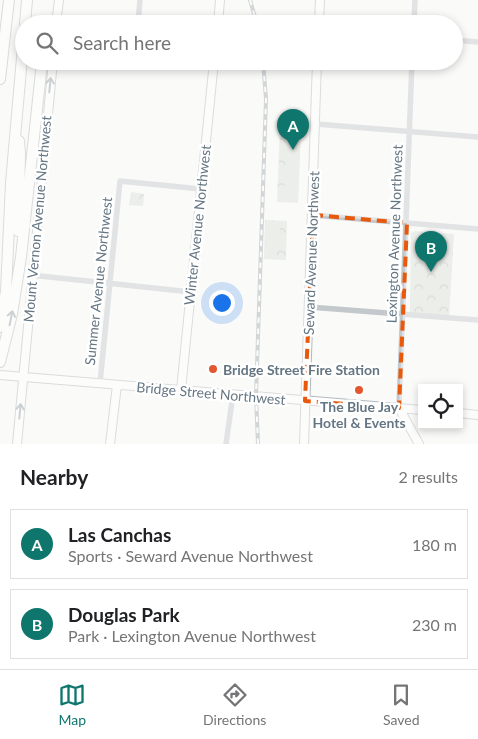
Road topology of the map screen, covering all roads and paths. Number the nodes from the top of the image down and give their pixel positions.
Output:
1 (9, 0) edge
2 (27, 0) edge
3 (59, 0) edge
4 (140, 0) edge
5 (220, 0) edge
6 (320, 0) edge
7 (415, 0) edge
8 (26, 15) edge
9 (57, 15) edge
10 (139, 15) edge
11 (219, 15) edge
12 (319, 15) edge
13 (414, 15) edge
14 (463, 41) edge
15 (478, 42) edge
16 (21, 70) edge
17 (42, 70) edge
18 (51, 70) edge
19 (213, 70) edge
20 (318, 70) edge
21 (412, 70) edge
22 (0, 79) edge
23 (16, 119) junction
24 (316, 124) junction
25 (410, 132) junction
26 (478, 137) edge
27 (201, 189) junction
28 (313, 215) junction
29 (407, 223) junction
30 (478, 229) edge
31 (32, 275) junction
32 (16, 282) junction
33 (111, 284) junction
34 (190, 292) junction
35 (309, 307) junction
36 (403, 314) junction
37 (478, 320) edge
38 (0, 327) edge
39 (1, 358) edge
40 (0, 375) edge
41 (22, 378) junction
42 (100, 384) junction
43 (117, 385) junction
44 (181, 390) junction
45 (232, 394) junction
46 (305, 400) junction
47 (399, 408) junction
48 (418, 410) edge
49 (463, 413) edge
50 (478, 414) edge
51 (17, 444) edge
52 (110, 444) edge
53 (226, 444) edge
54 (304, 444) edge
55 (419, 444) edge

1 - 22 highway
2 - 8 highway
3 - 9 street
4 - 10 street
5 - 11 street
6 - 12 street
7 - 13 street
14 - 15 street
16 - 23 highway
17 - 32 highway
31 -> 18 street, Mount Vernon Avenue Northwest
19 - 27 street, Winter Avenue Northwest
20 - 24 street, Seward Avenue Northwest
21 - 25 street, Lexington Avenue Northwest
23 - 32 highway
23 - 38 highway
24 - 25 street
24 - 28 street, Seward Avenue Northwest
25 - 26 street
25 - 29 street, Lexington Avenue Northwest
27 - 33 street, Summer Avenue Northwest
27 - 34 street, Winter Avenue Northwest
28 - 29 street
28 - 35 street, Seward Avenue Northwest
29 - 30 street
29 - 36 street, Lexington Avenue Northwest
31 - 33 street
31 - 41 street, Mount Vernon Avenue Northwest
39 -> 32 highway
33 - 34 street
33 - 42 street, Summer Avenue Northwest
34 - 44 street, Winter Avenue Northwest
35 - 36 street
35 - 46 street, Seward Avenue Northwest
36 - 37 street
36 - 47 street, Lexington Avenue Northwest
40 - 41 street, Bridge Street Northwest
41 - 42 street, Bridge Street Northwest
51 -> 41 street, Mount Vernon Avenue Northwest
42 - 43 street, Bridge Street Northwest
43 - 44 street, Bridge Street Northwest
43 - 52 street
44 - 45 street, Bridge Street Northwest
45 - 46 street, Bridge Street Northwest
45 - 53 street
46 - 47 street, Bridge Street Northwest
46 - 54 street, Seward Avenue Northwest
47 - 48 street, Bridge Street Northwest
47 - 55 street
49 - 50 street

